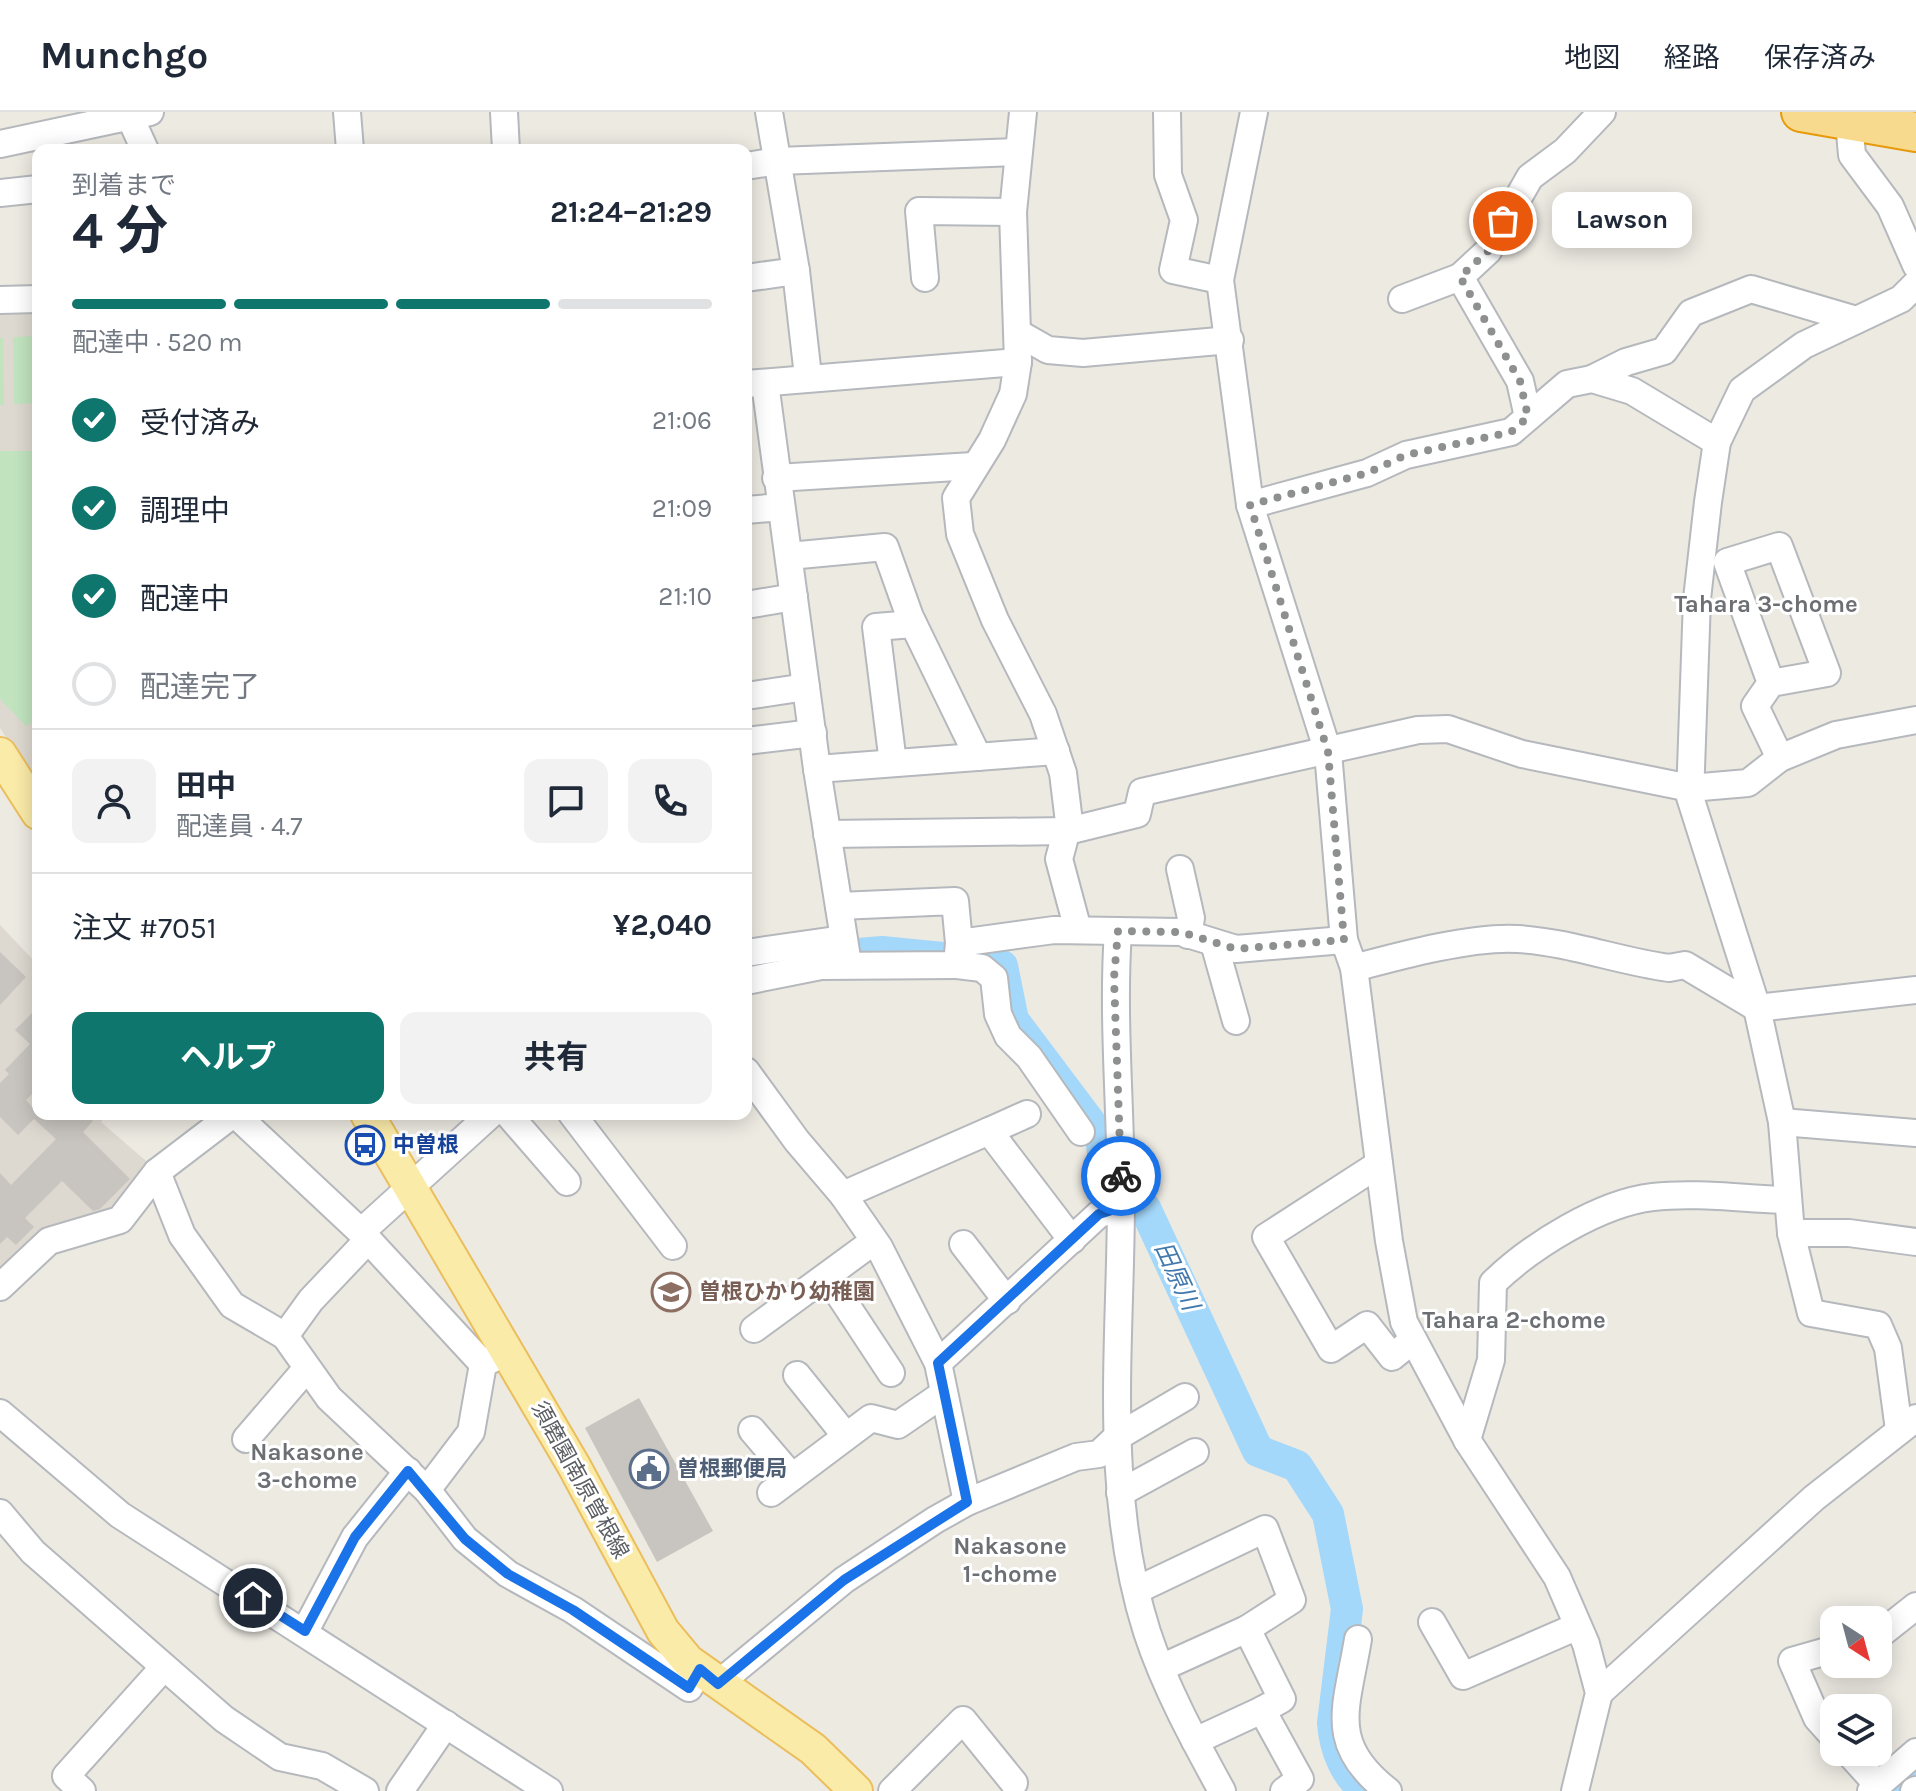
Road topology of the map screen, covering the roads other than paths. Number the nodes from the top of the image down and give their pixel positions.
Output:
1 (347, 112) edge
2 (504, 112) edge
3 (769, 112) edge
4 (1023, 112) edge
5 (1167, 112) edge
6 (1254, 112) edge
7 (1602, 112) edge
8 (1801, 112) edge
9 (139, 113) edge
10 (1849, 121) junction
11 (1916, 132) edge
12 (79, 139) edge
13 (0, 144) edge
14 (144, 144) edge
15 (350, 144) edge
16 (506, 144) edge
17 (1017, 152) junction
18 (778, 161) junction
19 (752, 165) edge
20 (32, 190) edge
21 (0, 193) edge
22 (1013, 212) junction
23 (1916, 265) edge
24 (796, 271) junction
25 (752, 277) edge
26 (1460, 277) junction
27 (925, 278) dead end
28 (1220, 280) junction
29 (1916, 284) edge
30 (32, 299) edge
31 (1402, 299) dead end
32 (0, 300) edge
33 (1856, 320) junction
34 (1018, 333) junction
35 (1230, 340) junction
36 (1018, 362) junction
37 (808, 376) junction
38 (1592, 379) junction
39 (756, 384) edge
40 (1528, 417) junction
41 (1717, 442) junction
42 (973, 466) junction
43 (776, 478) junction
44 (1250, 505) junction
45 (781, 507) junction
46 (752, 509) edge
47 (789, 556) junction
48 (794, 597) junction
49 (752, 604) edge
50 (913, 624) junction
51 (1771, 683) junction
52 (806, 687) junction
53 (752, 695) edge
54 (1916, 720) edge
55 (813, 733) junction
56 (752, 740) edge
57 (1056, 751) junction
58 (1328, 752) junction
59 (0, 754) edge
60 (978, 757) junction
61 (1780, 758) junction
62 (893, 763) junction
63 (817, 769) junction
64 (1690, 788) junction
65 (32, 804) edge
66 (1068, 831) junction
67 (827, 834) junction
68 (1180, 869) dead end
69 (839, 906) junction
70 (1078, 930) junction
71 (1118, 931) junction
72 (1188, 935) junction
73 (1344, 940) junction
74 (1214, 943) junction
75 (846, 952) junction
76 (752, 953) edge
77 (958, 954) junction
78 (1354, 968) junction
79 (752, 979) edge
80 (1916, 990) edge
81 (1757, 1008) junction
82 (1236, 1021) dead end
83 (752, 1079) edge
84 (1027, 1114) dead end
85 (226, 1120) edge
86 (240, 1120) edge
87 (370, 1120) edge
88 (484, 1120) edge
89 (513, 1120) edge
90 (577, 1120) edge
91 (1782, 1122) junction
92 (989, 1131) junction
93 (1081, 1132) dead end
94 (1916, 1133) edge
95 (1379, 1164) junction
96 (157, 1172) junction
97 (567, 1182) dead end
98 (408, 1186) junction
99 (843, 1195) junction
100 (1788, 1200) junction
101 (1121, 1207) junction
102 (1791, 1233) junction
103 (365, 1236) junction
104 (1072, 1240) junction
105 (874, 1241) junction
106 (1916, 1242) edge
107 (963, 1244) dead end
108 (673, 1246) dead end
109 (827, 1276) junction
110 (0, 1287) edge
111 (1007, 1301) junction
112 (754, 1329) dead end
113 (285, 1336) junction
114 (1413, 1340) junction
115 (495, 1357) junction
116 (938, 1363) junction
117 (307, 1368) junction
118 (891, 1373) dead end
119 (797, 1375) dead end
120 (943, 1394) junction
121 (1185, 1397) dead end
122 (0, 1413) edge
123 (1907, 1424) edge
124 (752, 1430) dead end
125 (846, 1436) junction
126 (1117, 1437) junction
127 (246, 1439) dead end
128 (1467, 1440) junction
129 (1195, 1452) dead end
130 (408, 1471) junction
131 (427, 1490) junction
132 (1120, 1493) junction
133 (967, 1502) junction
134 (0, 1513) edge
135 (1137, 1590) junction
136 (1916, 1606) edge
137 (1432, 1622) dead end
138 (1892, 1625) edge
139 (1578, 1626) junction
140 (1247, 1629) junction
141 (305, 1631) junction
142 (1358, 1639) dead end
143 (1820, 1653) edge
144 (164, 1667) junction
145 (1163, 1667) junction
146 (709, 1676) junction
147 (1599, 1693) junction
148 (1262, 1710) junction
149 (1820, 1721) edge
150 (446, 1724) junction
151 (1195, 1741) junction
152 (1916, 1752) edge
153 (1858, 1766) edge
154 (1014, 1783) dead end
155 (67, 1786) edge
156 (1874, 1788) edge
157 (365, 1791) edge
158 (400, 1791) edge
159 (549, 1791) edge
160 (856, 1791) edge
161 (892, 1791) edge
162 (1222, 1791) edge
163 (1284, 1791) edge
164 (1388, 1791) edge
165 (1575, 1791) edge

1 - 15 street
2 - 16 street
3 - 18 street
4 - 17 street
5 - 28 street
6 - 28 street
7 - 26 street
8 - 10 highway
9 - 12 street
9 - 14 street
10 - 11 highway
10 - 23 street
12 - 13 street
17 - 18 street
17 - 22 street
18 - 19 street
18 - 24 street
20 - 21 street
22 - 27 street
22 - 34 street
24 - 25 street
24 - 37 street
26 - 31 street
26 - 40 street
28 - 35 street
29 - 33 street
30 - 32 street
33 - 38 street
33 - 41 street
34 - 35 street
34 - 36 street
35 - 44 street
36 - 37 street
36 - 42 street
37 - 39 street
38 - 40 street
38 - 41 street
39 - 43 street
40 - 44 street
41 - 64 street
42 - 43 street
42 - 57 street
43 - 45 street
44 - 58 street
45 - 46 street
45 - 47 street
47 - 48 street
47 - 50 street
48 - 49 street
48 - 52 street
50 - 60 street
50 - 62 street
51 - 51 street
51 - 61 street
52 - 53 street
52 - 55 street
54 - 61 street
55 - 56 street
55 - 63 street
57 - 60 street
57 - 66 street
58 - 64 street
58 - 66 street
58 - 73 street
59 - 65 main road
60 - 62 street
61 - 64 street
62 - 63 street
63 - 67 street
64 - 81 street
66 - 67 street
66 - 70 street
67 - 69 street
68 - 72 street
69 - 75 street
69 - 77 street
70 - 71 street
70 - 77 street
71 - 72 street
71 - 101 street
72 - 74 street
73 - 74 street
73 - 78 street
74 - 82 street
75 - 76 street
75 - 77 street
75 - 79 street
77 - 93 street
78 - 81 street
78 - 95 street
80 - 81 street
81 - 91 street
83 - 99 street
84 - 92 street
85 - 96 street
86 - 103 street
87 - 98 main road, 須磨園南原曽根線
88 - 98 street
89 - 97 street
90 - 108 street
91 - 94 street
91 - 100 street
92 - 99 street
92 - 104 street
95 - 114 street
95 - 114 street
96 - 110 street
96 - 113 street
98 - 103 street
98 - 115 main road, 須磨園南原曽根線
99 - 105 street
100 - 102 street
100 - 128 street
101 - 104 street
101 - 126 street
102 - 106 street
102 - 123 street
103 - 113 street
103 - 115 street
104 - 111 street
105 - 109 street
105 - 116 street
107 - 111 street
109 - 112 street
109 - 118 street
111 - 116 street
113 - 117 street
114 - 128 street
115 - 131 street
115 - 146 main road, 須磨園南原曽根線
116 - 120 street
117 - 127 street
117 - 130 street
119 - 125 street
120 - 125 street
120 - 133 street
121 - 126 street
122 - 141 street
123 - 147 street
124 - 125 street
126 - 132 street
126 - 133 street
128 - 139 street
129 - 132 street
130 - 131 street
130 - 141 street
131 - 146 street
132 - 135 street
133 - 146 street
134 - 144 street
135 - 140 street
135 - 145 street
136 - 138 street
137 - 139 street
139 - 147 street
140 - 145 street
140 - 148 street
141 - 150 street
142 - 164 street
143 - 149 street
144 - 155 street
144 - 157 street
145 - 151 street
146 - 160 main road, 須磨園南原曽根線
147 - 165 street
148 - 151 street
148 - 163 street
150 - 158 street
150 - 159 street
151 - 162 street
152 - 156 street
153 - 156 street
154 - 161 street

